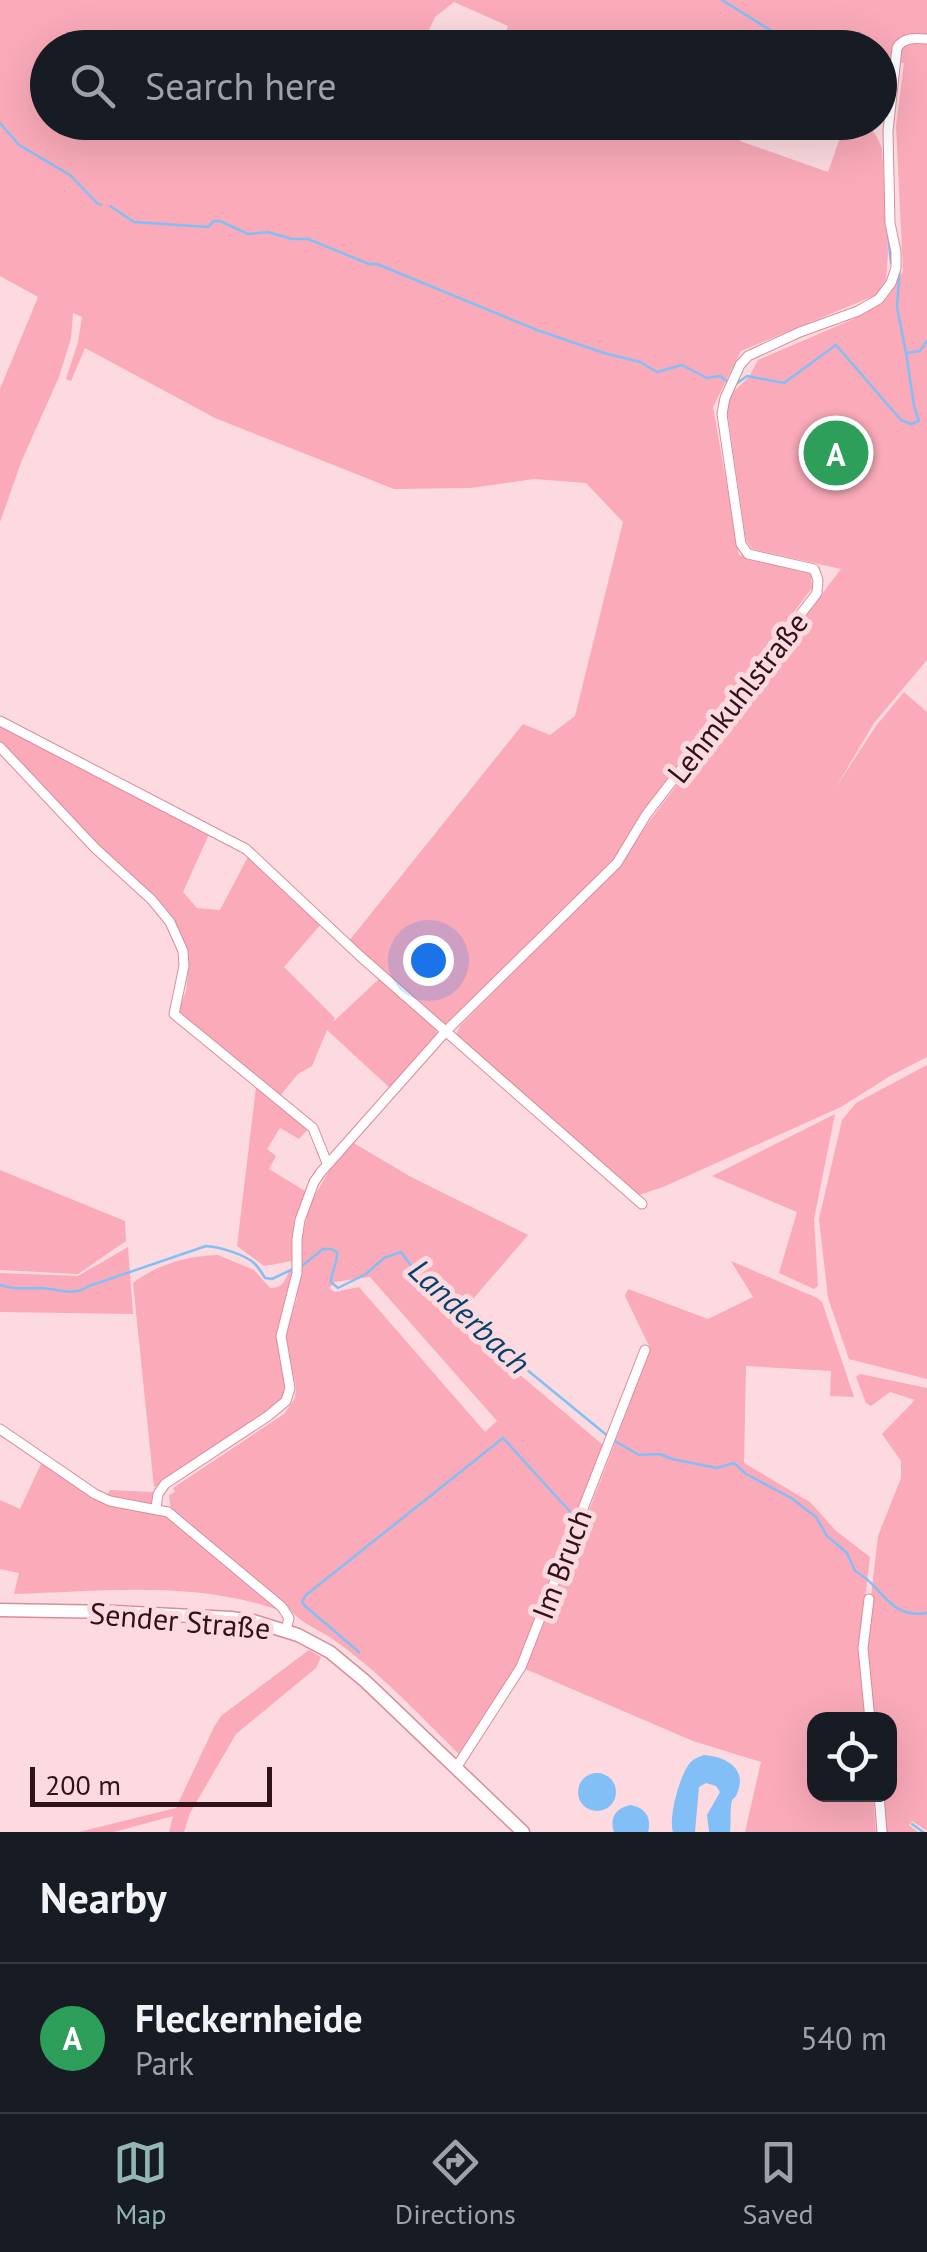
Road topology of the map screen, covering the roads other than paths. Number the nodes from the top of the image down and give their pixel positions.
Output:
1 (927, 39) edge
2 (897, 48) edge
3 (888, 140) edge
4 (0, 722) edge
5 (0, 747) edge
6 (446, 1031) junction
7 (327, 1164) junction
8 (642, 1204) dead end
9 (645, 1350) dead end
10 (0, 1429) edge
11 (156, 1508) junction
12 (869, 1600) dead end
13 (0, 1610) edge
14 (286, 1630) junction
15 (869, 1712) edge
16 (456, 1768) junction
17 (879, 1802) edge
18 (523, 1832) edge
19 (882, 1832) edge

1 - 2 street, Lehmkuhlstraße
3 - 6 street, Lehmkuhlstraße
4 - 6 street
5 - 7 street
6 - 7 street, Lehmkuhlstraße
6 - 8 street
7 - 11 street, Lehmkuhlstraße
9 - 16 street, Im Bruch
10 - 11 street
11 - 14 street
12 - 15 street
13 - 14 main road, Sender Straße
14 - 16 main road, Sender Straße
16 - 18 main road, Sender Straße
17 - 19 street

